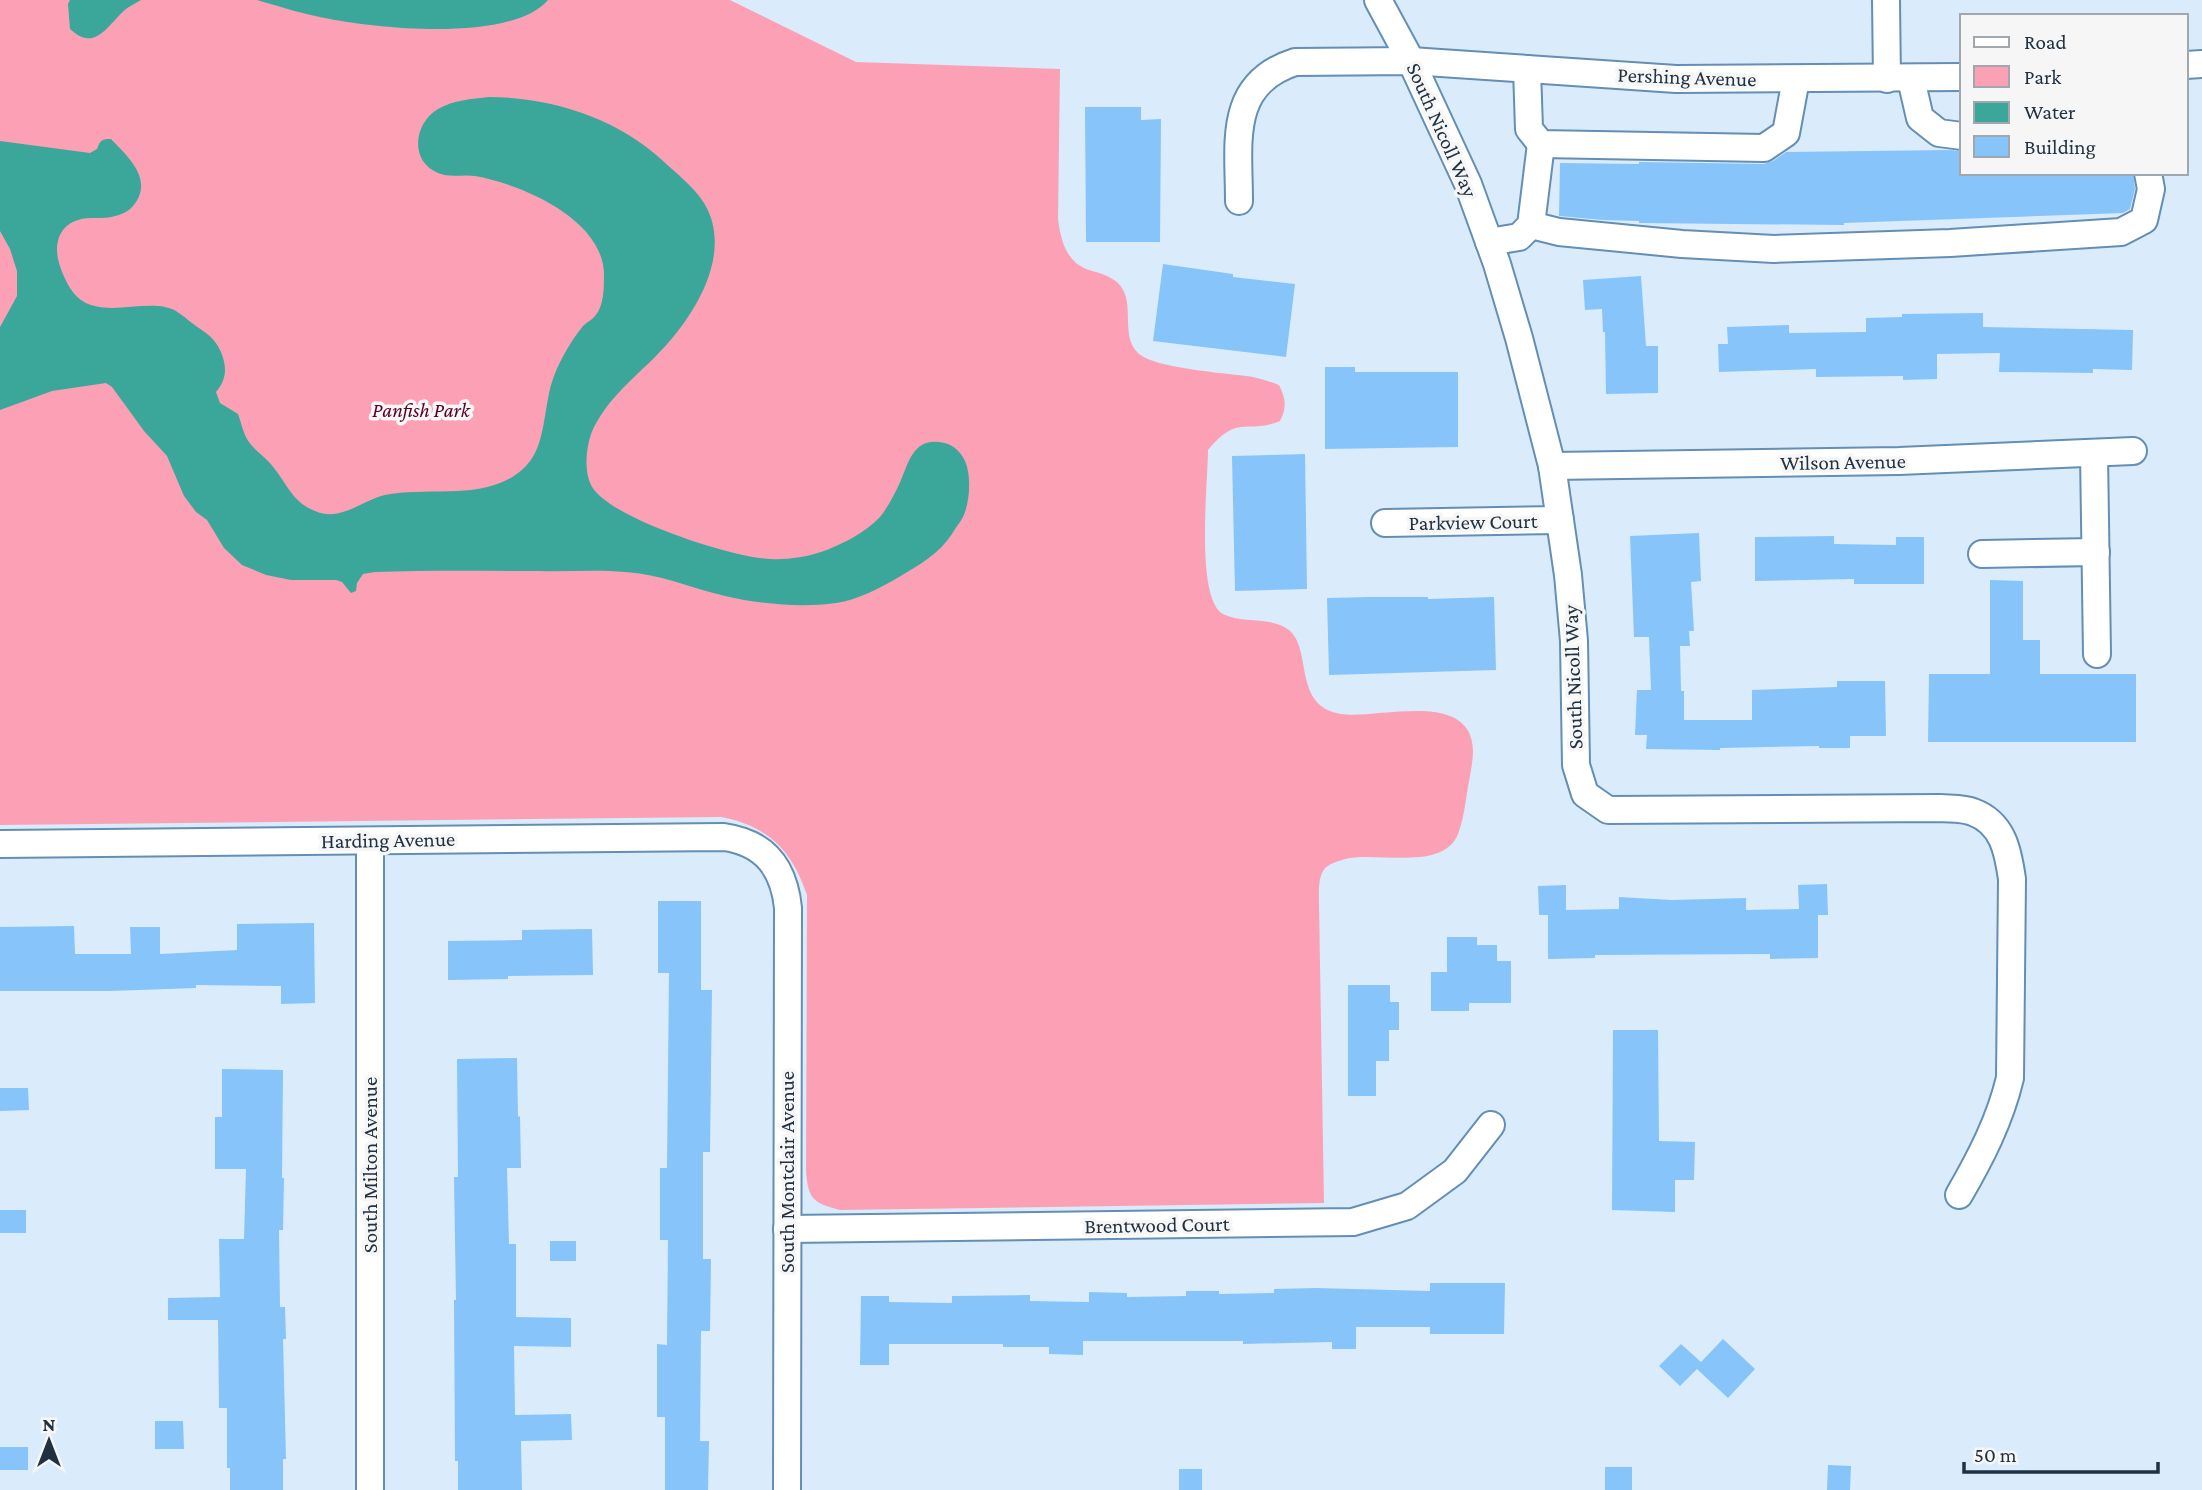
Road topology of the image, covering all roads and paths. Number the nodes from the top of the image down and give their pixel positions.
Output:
1 (1378, 0) edge
2 (1886, 0) edge
3 (1411, 61) junction
4 (1527, 69) junction
5 (1960, 77) edge
6 (1796, 79) junction
7 (1899, 79) junction
8 (1960, 136) edge
9 (1541, 144) junction
10 (2148, 175) edge
11 (1239, 201) dead end
12 (1531, 225) junction
13 (1489, 242) junction
14 (2133, 451) dead end
15 (2094, 453) junction
16 (1552, 466) junction
17 (1560, 520) junction
18 (1385, 523) dead end
19 (2096, 552) junction
20 (1982, 554) dead end
21 (2097, 654) dead end
22 (370, 841) junction
23 (0, 844) edge
24 (768, 859) joint
25 (1491, 1125) dead end
26 (1959, 1195) dead end
27 (787, 1229) junction
28 (370, 1490) edge
29 (787, 1490) edge

1 - 3 street, South Nicoll Way
2 - 7 street
3 - 4 street, Pershing Avenue
3 - 11 street, Pershing Avenue
3 - 13 street, South Nicoll Way
4 - 6 street, Pershing Avenue
4 - 9 street
5 - 7 street, Pershing Avenue
6 - 7 street, Pershing Avenue
6 - 9 street
7 - 8 street
9 - 12 street
10 - 12 street
12 - 13 street
13 - 16 street, South Nicoll Way
14 - 15 street, Wilson Avenue
15 - 16 street, Wilson Avenue
15 - 19 street
16 - 17 street, South Nicoll Way
17 - 18 street, Parkview Court
17 - 26 street, South Nicoll Way
19 - 20 street
19 - 21 street
22 - 23 street, Harding Avenue
22 - 24 street, Harding Avenue
22 - 28 street, South Milton Avenue
24 - 27 street, South Montclair Avenue
25 - 27 street, Brentwood Court
27 - 29 street, South Montclair Avenue

